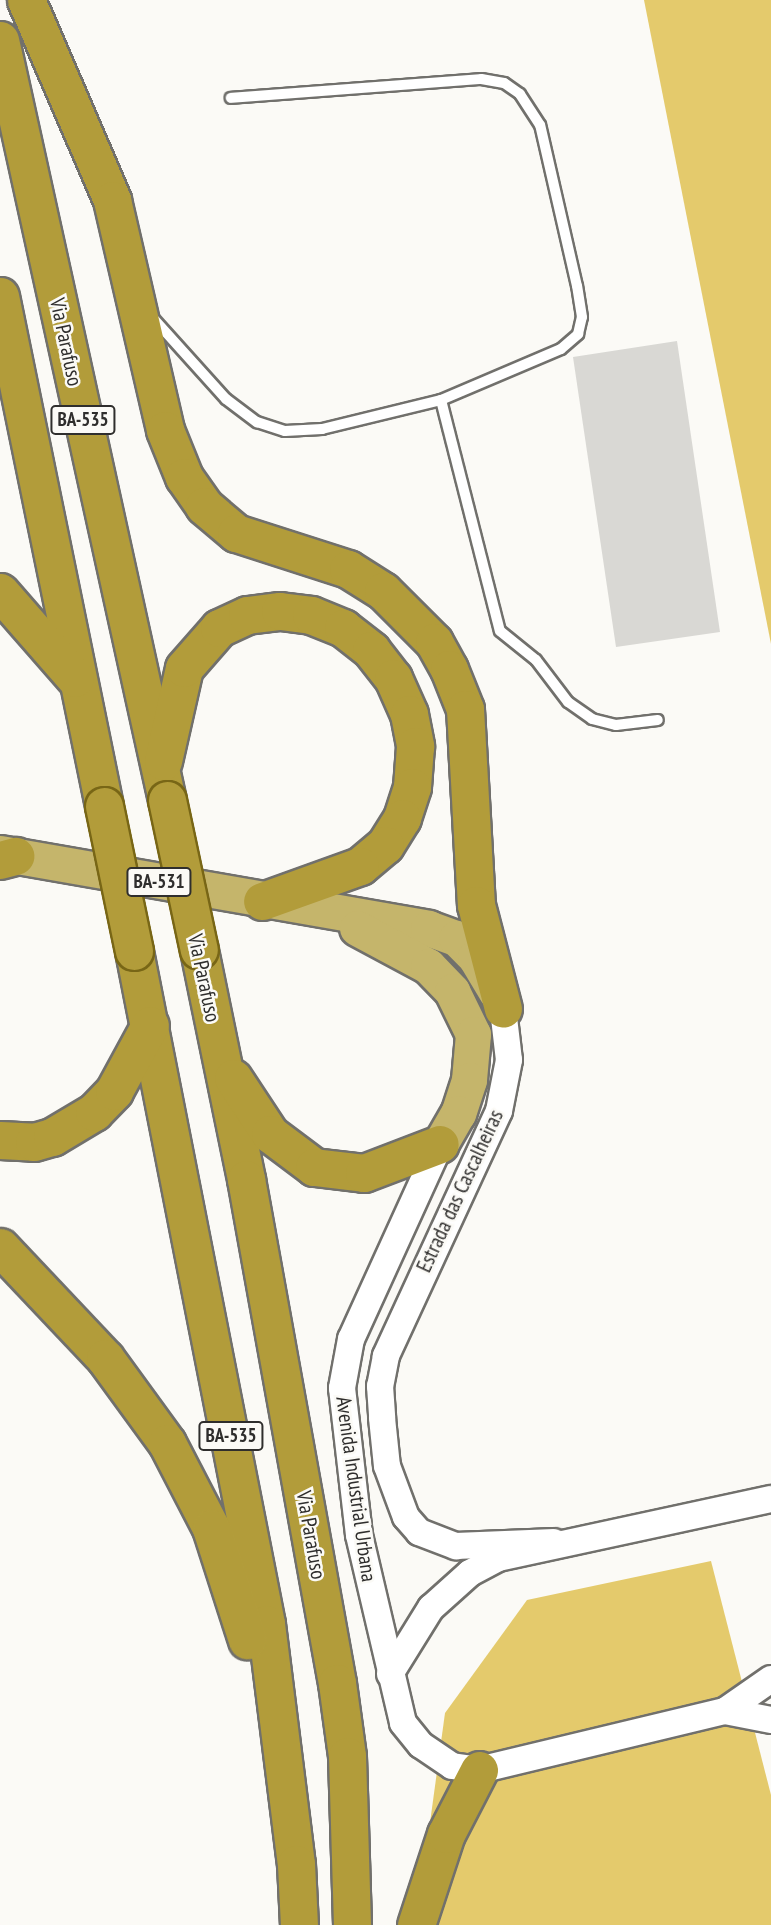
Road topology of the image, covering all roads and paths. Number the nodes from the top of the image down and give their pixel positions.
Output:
1 (26, 0) edge
2 (0, 40) edge
3 (231, 98) dead end
4 (135, 291) junction
5 (0, 296) edge
6 (441, 400) junction
7 (0, 592) edge
8 (80, 684) junction
9 (658, 720) dead end
10 (163, 786) junction
11 (5, 856) edge
12 (262, 901) junction
13 (318, 911) junction
14 (503, 1009) junction
15 (150, 1025) junction
16 (223, 1065) junction
17 (0, 1140) edge
18 (440, 1144) junction
19 (0, 1247) edge
20 (768, 1505) edge
21 (554, 1542) junction
22 (390, 1674) junction
23 (771, 1679) edge
24 (725, 1712) junction
25 (771, 1720) edge
26 (479, 1770) junction
27 (296, 1864) junction
28 (299, 1925) edge
29 (352, 1925) edge
30 (416, 1925) edge

1 - 4 highway
2 - 10 highway, Via Parafuso / BA-535
3 - 6 lane
4 - 6 lane
4 - 14 highway
5 - 8 highway, BA-535
6 - 9 lane
7 - 8 highway
8 - 15 highway, BA-535, bridge
10 - 12 highway
10 - 16 highway, Via Parafuso / BA-535, bridge
11 - 12 main road, Estrada das Cascalheiras / BA-531
12 - 13 main road, Estrada das Cascalheiras / BA-531
13 - 14 main road, Estrada das Cascalheiras / BA-531
13 - 18 main road, Estrada das Cascalheiras / BA-531
14 - 21 street, Estrada das Cascalheiras
15 - 17 highway
15 - 27 highway, BA-535
16 - 18 highway
16 - 29 highway, Via Parafuso / BA-535
18 - 22 street, Avenida Industrial Urbana
19 - 27 highway
20 - 21 street
21 - 22 street
22 - 26 street, Avenida Industrial Urbana
23 - 24 street
24 - 25 street
24 - 26 street
26 - 30 highway
27 - 28 highway, BA-535

